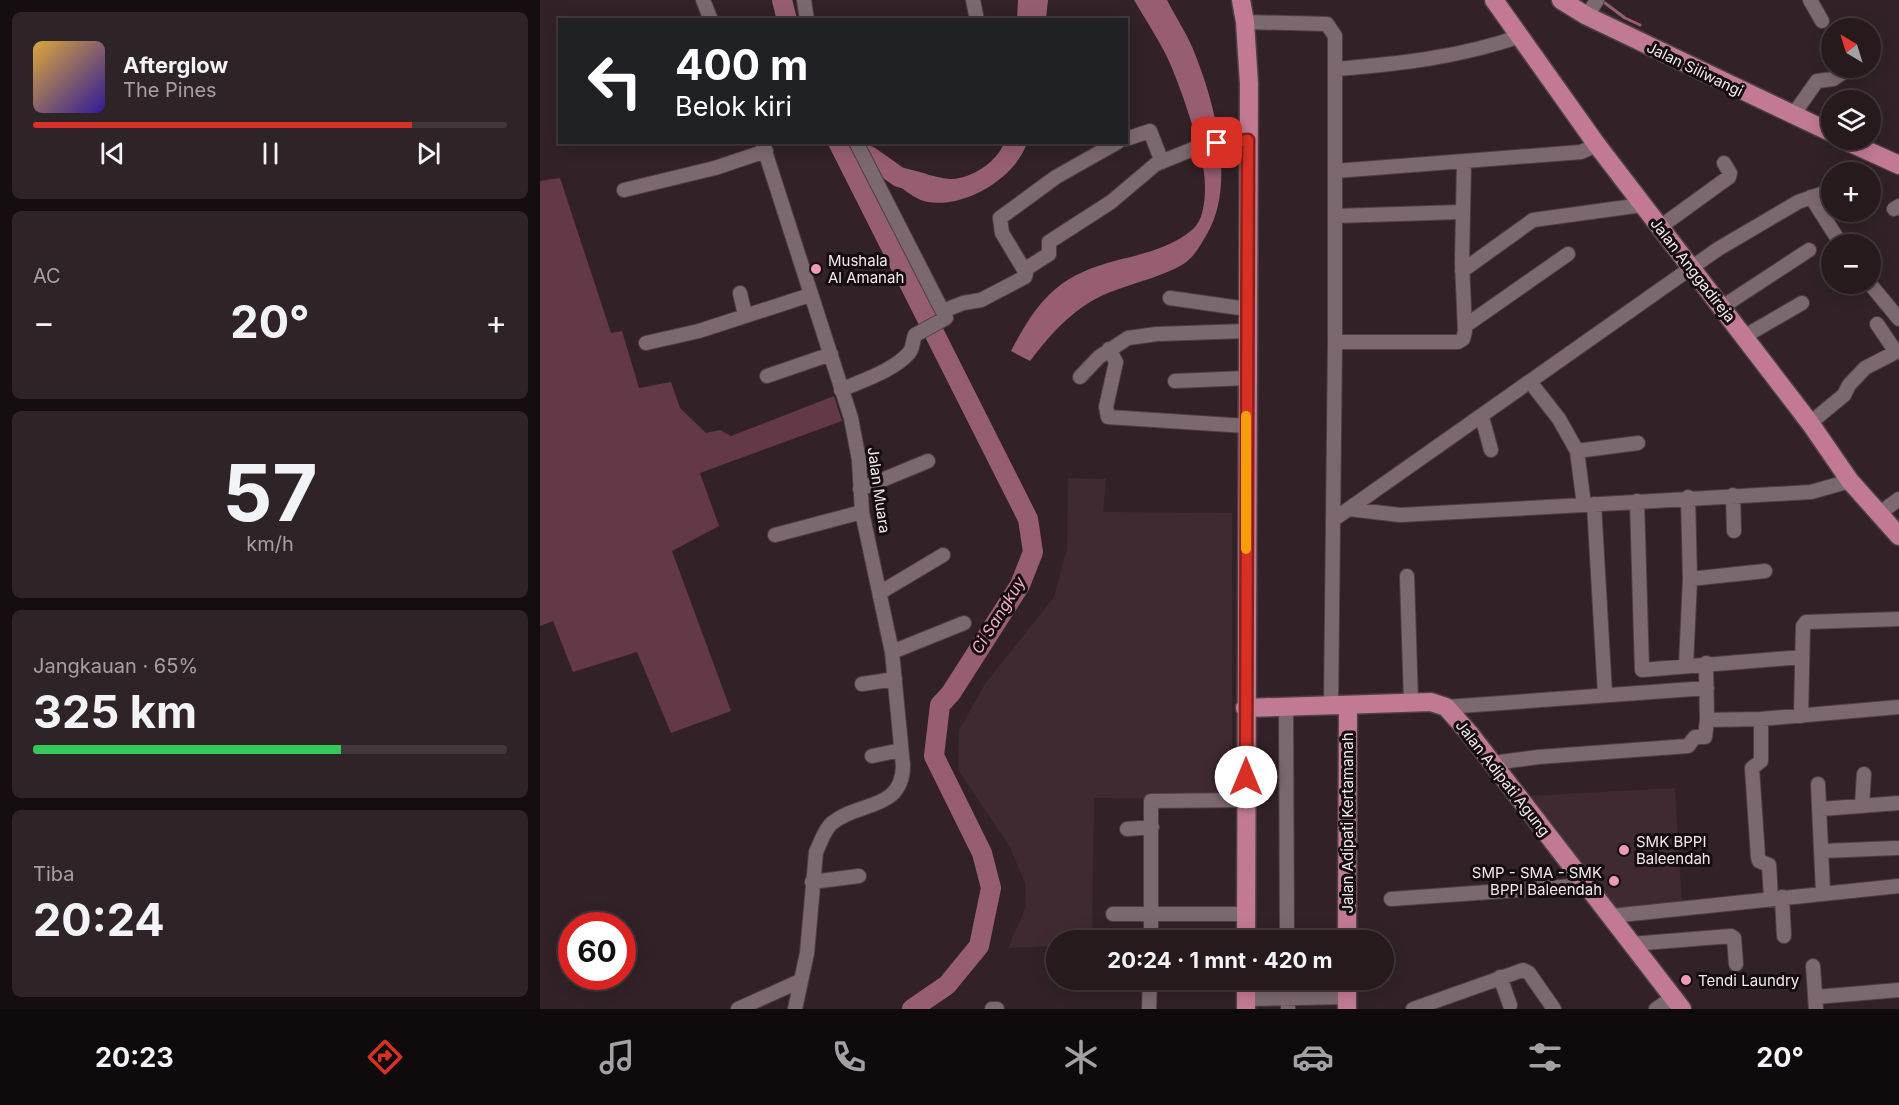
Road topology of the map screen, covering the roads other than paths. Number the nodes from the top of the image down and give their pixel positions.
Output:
1 (703, 0) edge
2 (804, 0) edge
3 (973, 0) edge
4 (1240, 0) edge
5 (1494, 0) edge
6 (1561, 0) edge
7 (1810, 0) edge
8 (1593, 6) edge
9 (710, 18) edge
10 (807, 18) edge
11 (977, 18) edge
12 (1821, 19) edge
13 (1245, 22) junction
14 (1521, 36) junction
15 (1336, 69) junction
16 (1835, 78) edge
17 (1793, 115) junction
18 (1821, 129) edge
19 (1128, 138) edge
20 (1248, 140) junction
21 (1115, 144) edge
22 (1597, 145) junction
23 (764, 147) edge
24 (859, 149) edge
25 (1866, 150) edge
26 (1162, 162) junction
27 (1464, 162) junction
28 (1724, 163) dead end
29 (1899, 165) edge
30 (1335, 171) junction
31 (624, 190) dead end
32 (1821, 194) edge
33 (1811, 197) junction
34 (1642, 205) junction
35 (1461, 212) junction
36 (1335, 216) junction
37 (1660, 227) junction
38 (1835, 234) edge
39 (1809, 250) dead end
40 (1568, 254) dead end
41 (1693, 268) junction
42 (1024, 270) junction
43 (1462, 271) junction
44 (740, 293) dead end
45 (1878, 294) edge
46 (810, 295) junction
47 (1170, 298) dead end
48 (1802, 303) dead end
49 (1722, 307) junction
50 (1247, 309) junction
51 (745, 315) junction
52 (943, 316) junction
53 (1899, 319) edge
54 (1877, 324) dead end
55 (1465, 326) junction
56 (1247, 332) junction
57 (1744, 336) junction
58 (1335, 342) junction
59 (646, 343) dead end
60 (1109, 349) junction
61 (831, 354) junction
62 (766, 376) dead end
63 (1080, 377) dead end
64 (1247, 378) junction
65 (1175, 381) dead end
66 (1531, 383) junction
67 (841, 390) junction
68 (1482, 417) junction
69 (1810, 423) junction
70 (1246, 426) junction
71 (1638, 443) dead end
72 (1491, 450) dead end
73 (1577, 451) junction
74 (928, 460) dead end
75 (1843, 484) junction
76 (860, 489) junction
77 (1733, 495) junction
78 (1688, 497) junction
79 (1899, 499) edge
80 (1637, 501) junction
81 (1589, 504) junction
82 (1349, 509) junction
83 (862, 512) junction
84 (1880, 513) junction
85 (1334, 520) junction
86 (1734, 531) dead end
87 (775, 535) dead end
88 (1899, 536) edge
89 (943, 555) dead end
90 (1765, 571) dead end
91 (1407, 576) dead end
92 (1690, 579) junction
93 (881, 592) junction
94 (1899, 619) edge
95 (964, 624) dead end
96 (892, 652) junction
97 (1802, 657) junction
98 (1706, 663) junction
99 (1686, 664) junction
100 (895, 679) junction
101 (862, 684) dead end
102 (1707, 688) junction
103 (1605, 694) junction
104 (1411, 701) junction
105 (1340, 705) junction
106 (1286, 707) junction
107 (1446, 707) junction
108 (1899, 707) edge
109 (1245, 708) junction
110 (1801, 716) junction
111 (1761, 719) junction
112 (1707, 720) junction
113 (901, 750) junction
114 (872, 756) dead end
115 (1493, 763) junction
116 (1864, 774) dead end
117 (1818, 784) dead end
118 (1246, 800) junction
119 (1899, 803) edge
120 (1862, 805) junction
121 (1821, 809) junction
122 (1152, 827) junction
123 (1127, 828) dead end
124 (1897, 848) dead end
125 (1822, 851) junction
126 (859, 876) dead end
127 (812, 882) junction
128 (1587, 885) junction
129 (1899, 886) edge
130 (1823, 892) junction
131 (1777, 897) junction
132 (1391, 899) dead end
133 (1113, 914) dead end
134 (1152, 914) junction
135 (1246, 914) junction
136 (1611, 916) junction
137 (1151, 930) edge
138 (1246, 930) edge
139 (1287, 930) edge
140 (1347, 930) edge
141 (1784, 936) dead end
142 (1631, 944) junction
143 (1736, 964) dead end
144 (1813, 966) dead end
145 (1500, 977) junction
146 (800, 981) junction
147 (1150, 990) edge
148 (1899, 990) edge
149 (1846, 994) junction
150 (1347, 995) edge
151 (1677, 1003) edge
152 (1816, 1003) edge
153 (1246, 1004) edge
154 (1288, 1004) edge
155 (1510, 1005) dead end
156 (738, 1009) edge
157 (795, 1009) edge
158 (992, 1009) edge
159 (997, 1009) edge
160 (1149, 1009) edge
161 (1413, 1009) edge
162 (1554, 1009) edge
163 (1656, 1009) edge
164 (1847, 1009) edge

1 - 9 street
2 - 10 street
3 - 11 street
4 - 13 main road
5 - 14 main road, Jalan Anggadireja
6 - 8 main road, Jalan Siliwangi
7 - 12 street
8 - 17 main road, Jalan Siliwangi
13 - 15 street
13 - 20 main road
14 - 15 street
14 - 22 main road, Jalan Anggadireja
15 - 30 street
16 - 17 street
17 - 18 main road, Jalan Siliwangi
19 - 26 street
20 - 26 street
20 - 50 main road
21 - 42 street
22 - 27 street
22 - 34 main road, Jalan Anggadireja
23 - 31 street
23 - 46 street, Jalan Muara
24 - 52 street
25 - 29 main road
26 - 42 street
27 - 30 street
27 - 35 street
28 - 37 street
30 - 36 street
32 - 33 street
33 - 38 street
33 - 41 street
34 - 37 main road, Jalan Anggadireja
34 - 43 street
35 - 36 street
35 - 43 street
36 - 58 street
37 - 41 main road, Jalan Anggadireja
39 - 49 street
40 - 55 street
41 - 49 main road, Jalan Anggadireja
41 - 66 street
42 - 52 street
43 - 55 street
44 - 51 street
45 - 53 street
46 - 51 street
46 - 61 street, Jalan Muara
47 - 50 street
48 - 57 street
49 - 57 main road, Jalan Anggadireja
50 - 56 main road
51 - 59 street
52 - 67 street
54 - 69 street
55 - 58 street
56 - 60 street
56 - 64 main road
57 - 69 main road, Jalan Anggadireja
58 - 85 street
60 - 63 street
60 - 70 street
61 - 62 street
61 - 67 street, Jalan Muara
64 - 65 street
64 - 70 main road
66 - 68 street
66 - 73 street
67 - 76 street, Jalan Muara
68 - 72 street
68 - 82 street
69 - 75 main road, Jalan Anggadireja
70 - 109 main road
71 - 73 street
73 - 81 street
74 - 76 street
75 - 77 street
75 - 84 main road, Jalan Anggadireja
76 - 83 street, Jalan Muara
77 - 78 street
77 - 86 street
78 - 80 street
78 - 92 street
79 - 84 street
80 - 81 street
80 - 99 street
81 - 82 street
81 - 103 street
82 - 85 street
83 - 87 street
83 - 93 street, Jalan Muara
84 - 88 main road, Jalan Anggadireja
85 - 105 street
89 - 93 street
90 - 92 street
91 - 104 street
92 - 99 street
93 - 96 street, Jalan Muara
94 - 97 street
95 - 96 street
96 - 100 street, Jalan Muara
97 - 98 street
97 - 110 street
98 - 99 street
98 - 102 street
100 - 101 street
100 - 113 street, Jalan Muara
102 - 103 street
102 - 112 street
103 - 107 street
104 - 105 main road, Jalan Adipati Agung
104 - 107 main road, Jalan Adipati Agung
105 - 106 main road, Jalan Adipati Agung
105 - 140 main road, Jalan Adipati Kertamanah
106 - 109 main road, Jalan Adipati Agung
106 - 139 street
107 - 115 main road, Jalan Adipati Agung
108 - 110 street
109 - 118 main road
110 - 111 street
111 - 112 street
111 - 131 street
112 - 115 street
113 - 114 street
113 - 127 street, Jalan Muara
115 - 128 main road, Jalan Adipati Agung
116 - 120 street
117 - 121 street
118 - 122 street
118 - 135 main road
119 - 120 street
120 - 121 street
121 - 125 street
122 - 123 street
122 - 134 street
124 - 125 street
125 - 130 street
126 - 127 street
127 - 146 street
128 - 132 street
128 - 136 main road, Jalan Adipati Agung
129 - 130 street
130 - 131 street
131 - 136 street
131 - 141 street
133 - 134 street
134 - 135 street
134 - 137 street
135 - 138 main road
136 - 142 main road, Jalan Adipati Agung
142 - 143 street
142 - 151 main road, Jalan Adipati Agung
144 - 152 street
145 - 155 street
145 - 161 street
145 - 162 street
146 - 156 street
146 - 157 street
147 - 160 street
148 - 149 street
149 - 152 street
149 - 164 street
150 - 154 street
151 - 163 street
153 - 154 street
158 - 159 street

